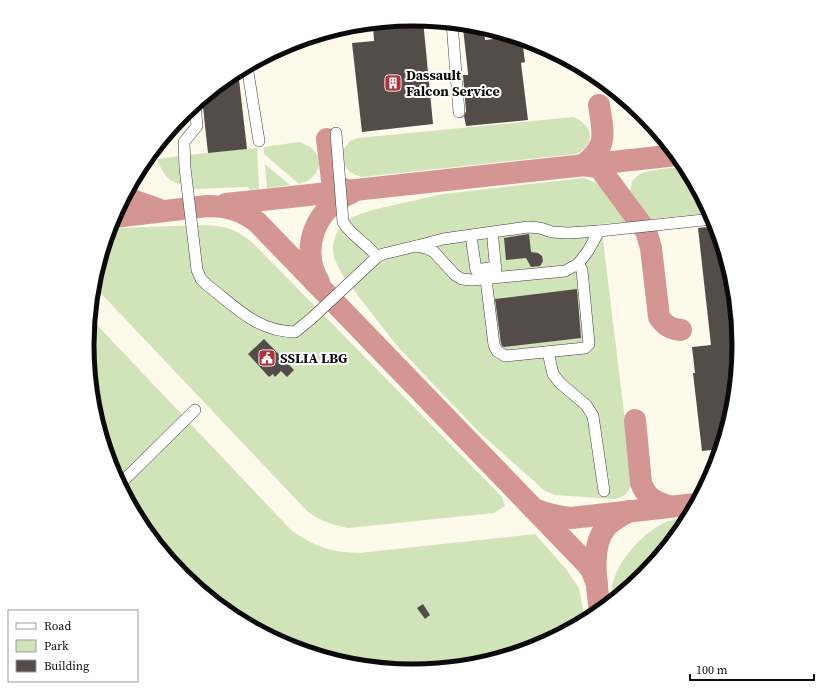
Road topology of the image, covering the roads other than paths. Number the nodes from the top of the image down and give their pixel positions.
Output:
1 (453, 29) edge
2 (248, 73) edge
3 (196, 111) edge
4 (459, 112) dead end
5 (336, 133) dead end
6 (259, 141) dead end
7 (706, 220) edge
8 (599, 231) junction
9 (494, 240) dead end
10 (472, 243) dead end
11 (416, 246) junction
12 (377, 257) junction
13 (578, 264) junction
14 (493, 274) junction
15 (548, 352) junction
16 (195, 410) dead end
17 (124, 480) edge
18 (604, 491) dead end

1 - 4 lane
2 - 6 lane
3 - 12 lane
5 - 12 lane
7 - 8 lane
8 - 11 lane
8 - 13 lane
9 - 14 lane
10 - 14 lane
11 - 12 lane
11 - 14 lane
13 - 14 lane
13 - 15 lane
14 - 15 lane
15 - 18 lane
16 - 17 lane

